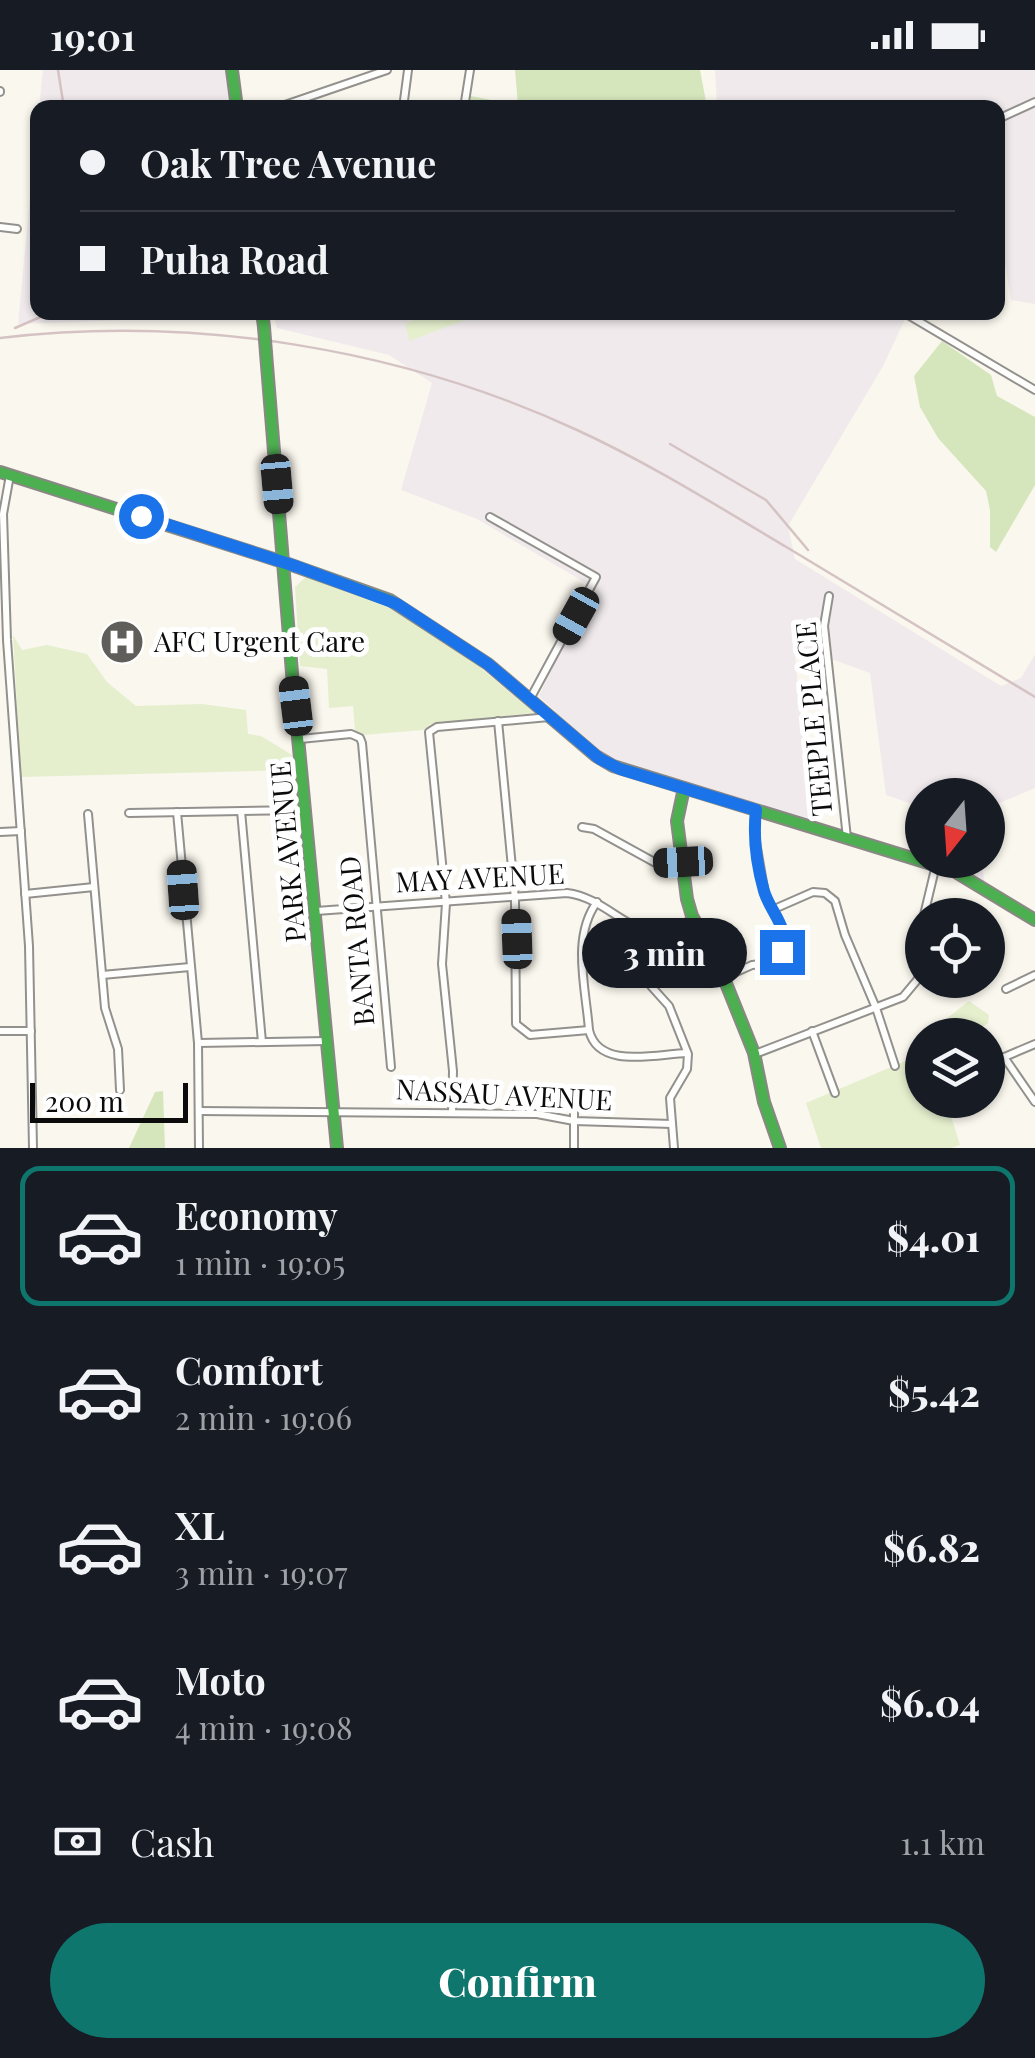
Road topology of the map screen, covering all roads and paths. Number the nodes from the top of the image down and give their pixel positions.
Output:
1 (232, 70) edge
2 (387, 70) edge
3 (408, 70) edge
4 (470, 70) edge
5 (236, 100) edge
6 (299, 100) edge
7 (404, 100) edge
8 (465, 100) edge
9 (1035, 102) edge
10 (1005, 115) edge
11 (0, 227) edge
12 (17, 229) dead end
13 (263, 320) edge
14 (917, 320) edge
15 (1035, 390) edge
16 (5, 473) edge
17 (490, 517) dead end
18 (284, 562) junction
19 (829, 596) dead end
20 (4, 640) edge
21 (530, 699) junction
22 (550, 716) junction
23 (498, 721) junction
24 (300, 739) junction
25 (684, 788) junction
26 (306, 810) junction
27 (756, 810) junction
28 (241, 811) junction
29 (177, 812) junction
30 (129, 813) dead end
31 (88, 814) dead end
32 (582, 827) dead end
33 (21, 831) junction
34 (0, 832) edge
35 (847, 838) junction
36 (905, 856) edge
37 (683, 862) junction
38 (968, 878) edge
39 (94, 887) junction
40 (25, 894) junction
41 (515, 899) junction
42 (597, 902) junction
43 (446, 903) junction
44 (378, 907) junction
45 (772, 910) junction
46 (316, 911) junction
47 (693, 918) junction
48 (1035, 920) edge
49 (645, 931) junction
50 (190, 967) junction
51 (102, 974) junction
52 (1035, 974) edge
53 (724, 978) junction
54 (1006, 989) dead end
55 (905, 996) edge
56 (876, 1008) junction
57 (589, 1030) junction
58 (0, 1031) edge
59 (31, 1031) junction
60 (812, 1032) junction
61 (328, 1041) junction
62 (262, 1042) junction
63 (198, 1043) junction
64 (1035, 1044) edge
65 (687, 1053) junction
66 (754, 1054) junction
67 (1005, 1057) edge
68 (1005, 1058) edge
69 (896, 1066) dead end
70 (390, 1067) dead end
71 (120, 1090) dead end
72 (574, 1091) dead end
73 (836, 1093) dead end
74 (1035, 1102) edge
75 (334, 1110) junction
76 (199, 1111) junction
77 (452, 1113) junction
78 (574, 1121) junction
79 (672, 1124) junction
80 (33, 1148) edge
81 (199, 1148) edge
82 (337, 1148) edge
83 (574, 1148) edge
84 (674, 1148) edge
85 (780, 1148) edge

1 - 5 street
2 - 6 street
3 - 7 street
4 - 8 street
9 - 10 street
11 - 12 street
13 - 18 street, PARK AVENUE, bridge
14 - 15 street
16 - 18 street
16 - 20 street
17 - 21 street
18 - 21 street
18 - 24 street, PARK AVENUE
19 - 35 street, TEEPLE PLACE
20 - 33 street
21 - 22 street
22 - 23 street
22 - 25 street
23 - 41 street
23 - 43 street
24 - 26 street, PARK AVENUE
24 - 44 street, BANTA ROAD
25 - 27 street
25 - 37 street
26 - 28 street
26 - 46 street, PARK AVENUE
27 - 35 street
27 - 45 street
28 - 29 street
28 - 62 street
29 - 30 street
29 - 50 street
31 - 39 street
32 - 37 street
33 - 34 street
33 - 40 street
35 - 36 street
37 - 47 street
38 - 48 street
39 - 40 street
39 - 51 street
40 - 59 street
41 - 42 street, MAY AVENUE
41 - 43 street, MAY AVENUE
41 - 57 street
42 - 49 street, MAY AVENUE
42 - 57 street
43 - 44 street, MAY AVENUE
43 - 77 street
44 - 46 street, MAY AVENUE
44 - 70 street, BANTA ROAD
45 - 53 street
45 - 56 street
46 - 61 street, PARK AVENUE
47 - 49 street
47 - 53 street
49 - 65 street
50 - 51 street
50 - 63 street
51 - 71 street
52 - 54 street
53 - 66 street
55 - 56 street
56 - 60 street
56 - 69 street
57 - 65 street
58 - 59 street
59 - 80 street
60 - 66 street
60 - 73 street
61 - 62 street
61 - 75 street, PARK AVENUE
62 - 63 street
63 - 76 street
64 - 67 street
65 - 79 street
66 - 85 street
68 - 74 street
72 - 78 street
75 - 76 street, NASSAU AVENUE
75 - 77 street, NASSAU AVENUE
75 - 82 street, PARK AVENUE
76 - 81 street
77 - 78 street, NASSAU AVENUE
78 - 79 street, NASSAU AVENUE
78 - 83 street
79 - 84 street

